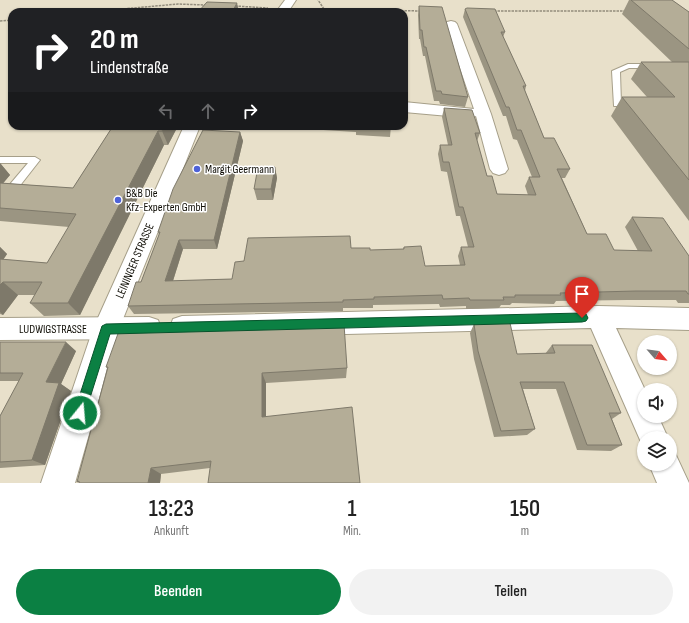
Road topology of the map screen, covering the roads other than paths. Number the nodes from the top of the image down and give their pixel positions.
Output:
1 (451, 24) dead end
2 (663, 67) edge
3 (617, 104) dead end
4 (408, 107) edge
5 (483, 114) junction
6 (190, 130) edge
7 (0, 160) edge
8 (499, 169) dead end
9 (0, 203) edge
10 (598, 317) junction
11 (689, 319) edge
12 (0, 329) edge
13 (106, 329) junction
14 (649, 431) edge
15 (667, 471) edge
16 (58, 483) edge
17 (673, 483) edge

1 - 5 street
2 - 3 lane
4 - 5 street
5 - 8 street
6 - 13 street, LEININGER STRASSE
7 - 9 lane
10 - 11 street, LUDWIGSTRASSE
10 - 13 street, LUDWIGSTRASSE
10 - 14 street
12 - 13 street, LUDWIGSTRASSE
13 - 16 street, LEININGER STRASSE
15 - 17 street

